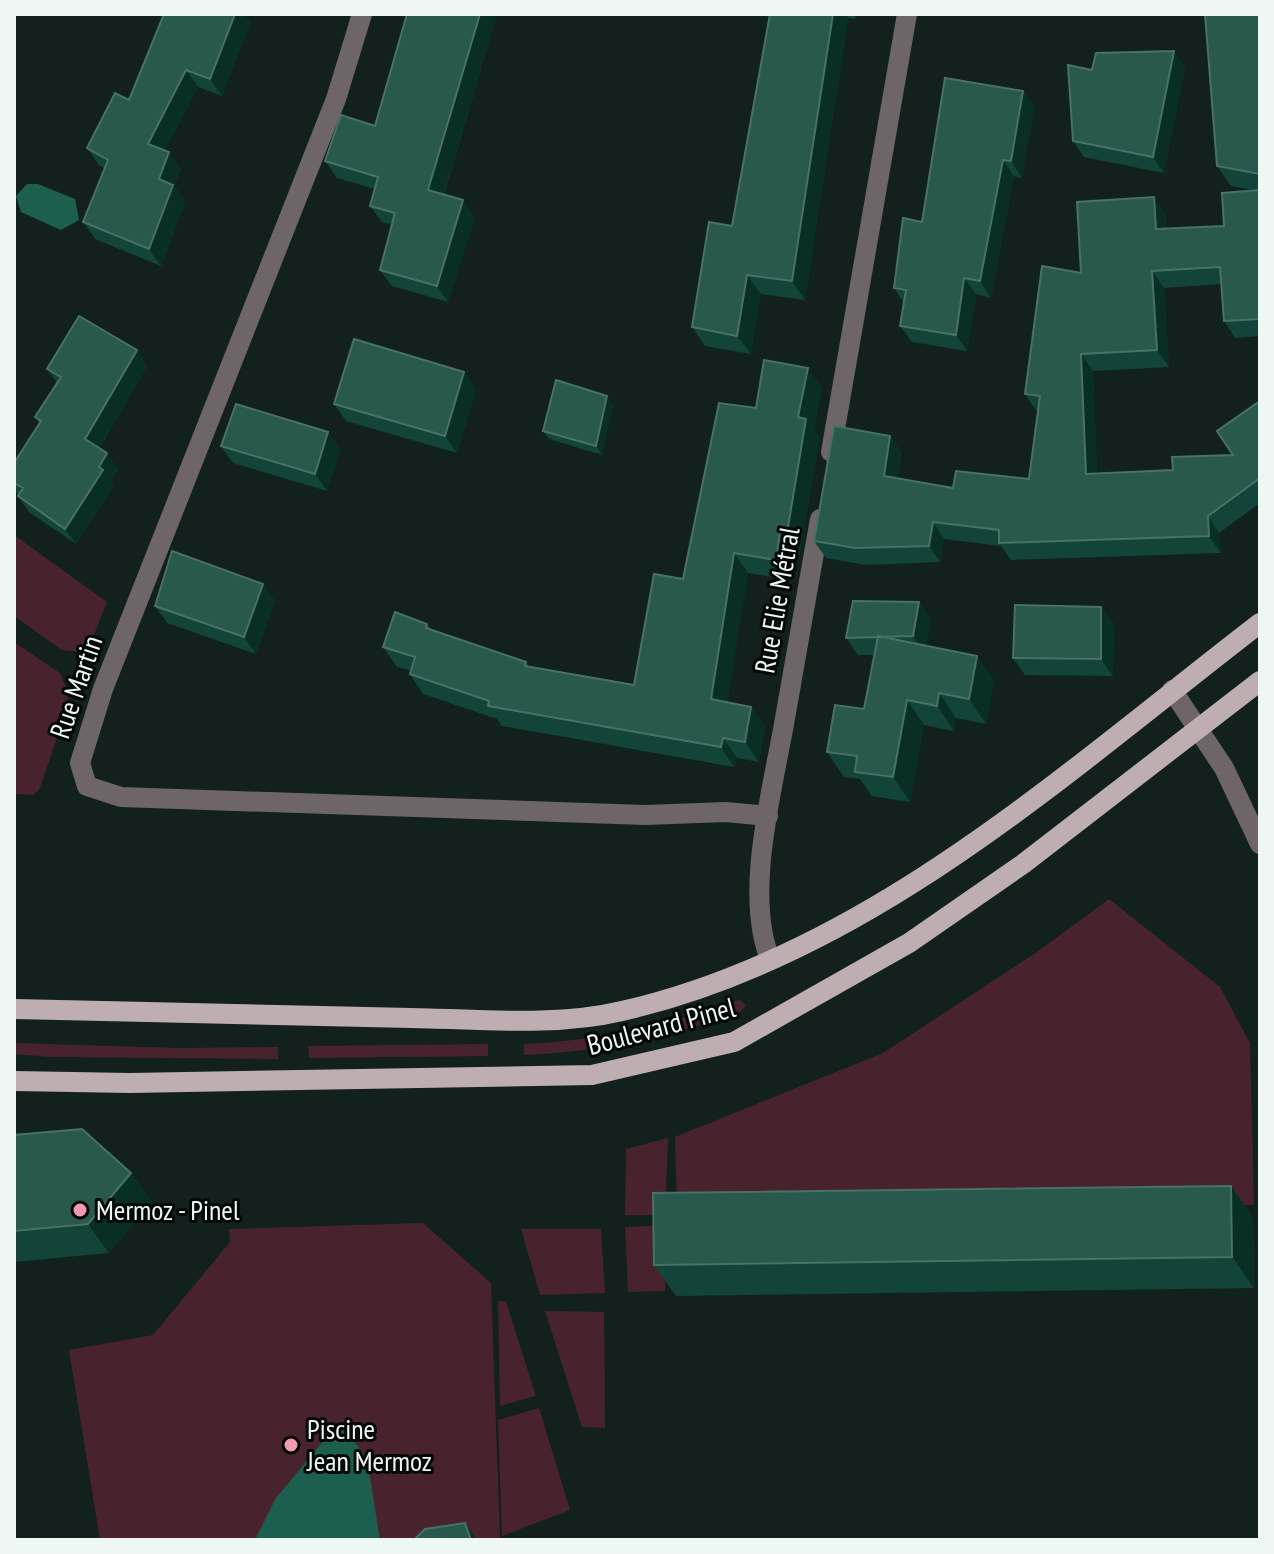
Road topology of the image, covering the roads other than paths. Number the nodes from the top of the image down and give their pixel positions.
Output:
1 (362, 14) edge
2 (907, 14) edge
3 (1260, 623) edge
4 (1260, 681) edge
5 (1172, 690) junction
6 (1199, 728) junction
7 (768, 816) junction
8 (1260, 844) edge
9 (770, 959) junction
10 (14, 1009) edge
11 (14, 1081) edge

1 - 7 street, Rue Martin
2 - 7 street, Rue Elie Métral
3 - 5 main road, Boulevard Pinel
4 - 6 main road, Boulevard Pinel
5 - 6 street
5 - 9 main road, Boulevard Pinel
6 - 8 street
6 - 11 main road, Boulevard Pinel
7 - 9 street, Rue Elie Métral
9 - 10 main road, Boulevard Pinel

